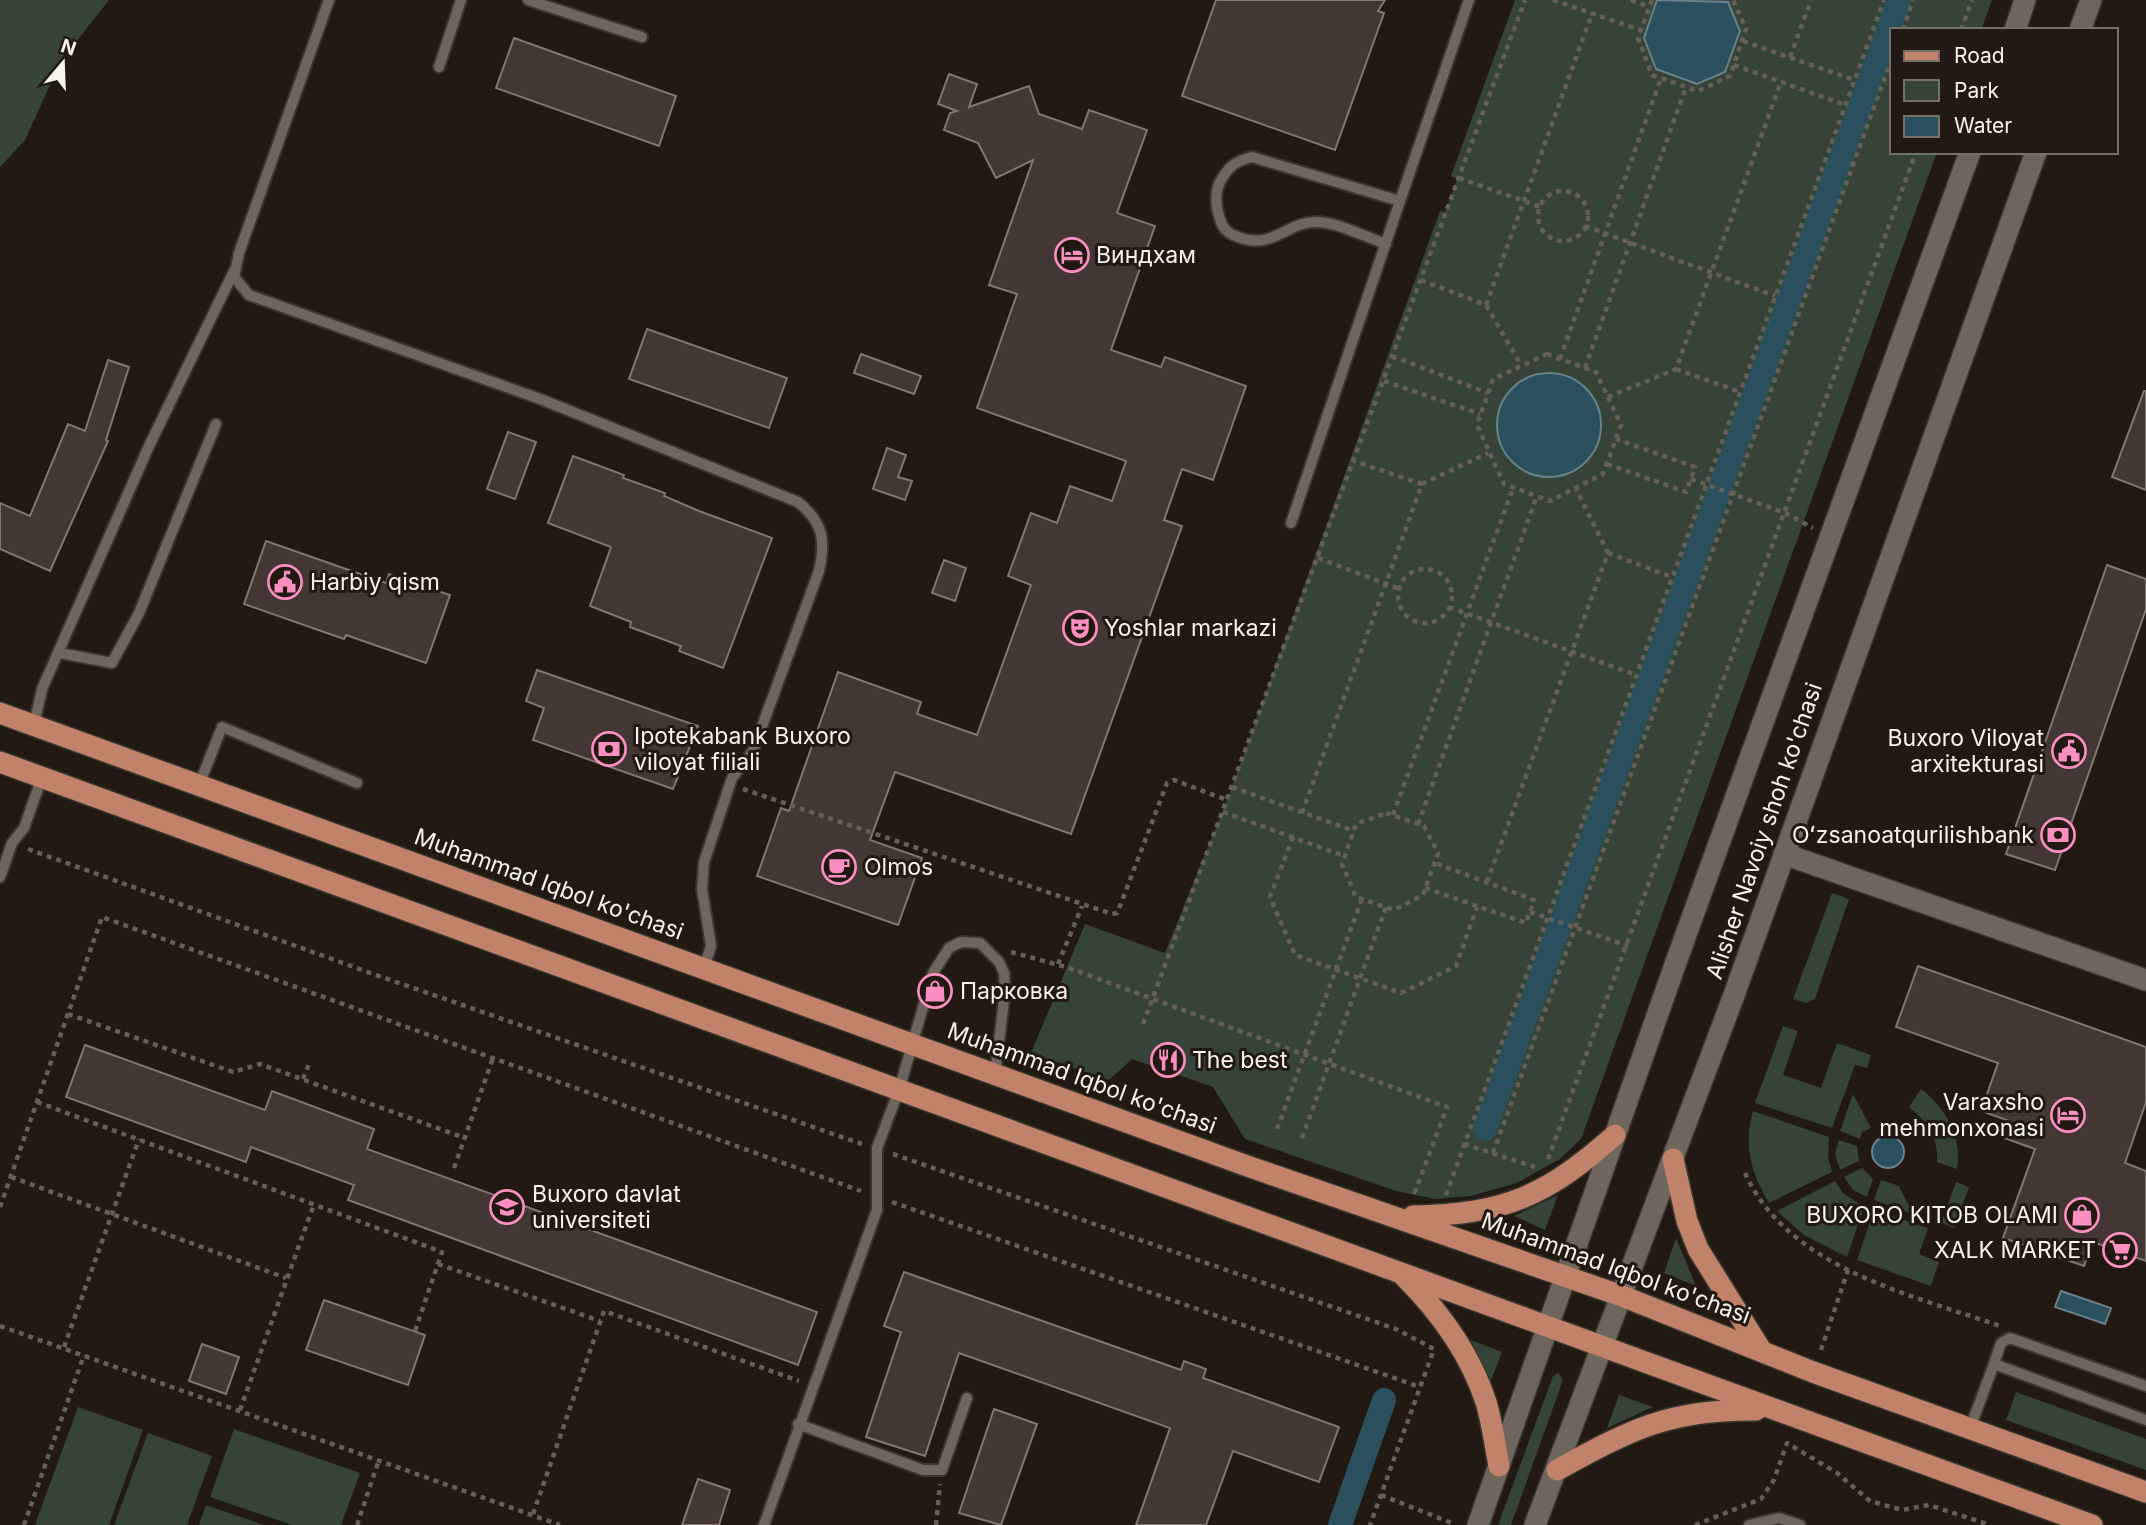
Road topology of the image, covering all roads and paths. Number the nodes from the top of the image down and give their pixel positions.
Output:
1 (329, 0) edge
2 (461, 0) edge
3 (528, 0) edge
4 (1469, 0) edge
5 (1525, 0) edge
6 (1553, 0) edge
7 (1631, 0) edge
8 (1652, 0) edge
9 (1733, 0) edge
10 (1811, 0) edge
11 (1884, 0) edge
12 (1913, 0) edge
13 (1972, 0) edge
14 (2025, 0) edge
15 (2091, 0) edge
16 (1649, 7) junction
17 (1592, 14) junction
18 (1904, 28) edge
19 (1962, 28) edge
20 (2016, 28) edge
21 (2081, 28) edge
22 (1640, 30) junction
23 (642, 37) dead end
24 (1743, 41) junction
25 (1790, 57) junction
26 (1890, 63) edge
27 (1734, 65) junction
28 (439, 67) dead end
29 (1661, 78) junction
30 (1854, 80) junction
31 (1781, 82) junction
32 (1686, 87) junction
33 (1845, 104) junction
34 (1915, 154) edge
35 (1969, 154) edge
36 (2035, 154) edge
37 (1459, 178) junction
38 (1400, 201) junction
39 (1525, 202) junction
40 (1541, 207) junction
41 (1585, 226) junction
42 (1606, 233) junction
43 (1631, 243) junction
44 (1386, 244) junction
45 (235, 269) junction
46 (1710, 272) junction
47 (1421, 280) junction
48 (1775, 296) junction
49 (1486, 305) junction
50 (1392, 356) junction
51 (1560, 359) junction
52 (1521, 365) junction
53 (1585, 368) junction
54 (1676, 369) junction
55 (1384, 380) junction
56 (1740, 392) junction
57 (1488, 393) junction
58 (1608, 397) junction
59 (1480, 414) junction
60 (216, 424) dead end
61 (1616, 439) junction
62 (1488, 453) junction
63 (1353, 461) junction
64 (1607, 464) junction
65 (1691, 479) junction
66 (1422, 484) junction
67 (1706, 484) junction
68 (1513, 488) junction
69 (1576, 488) junction
70 (1732, 493) junction
71 (1536, 496) junction
72 (1785, 513) junction
73 (1291, 523) dead end
74 (1831, 536) junction
75 (1608, 554) junction
76 (1318, 558) junction
77 (1672, 578) dead end
78 (1386, 584) junction
79 (1400, 589) junction
80 (1449, 607) junction
81 (1467, 613) junction
82 (1492, 622) junction
83 (1571, 651) junction
84 (60, 653) junction
85 (1636, 675) junction
86 (0, 713) edge
87 (34, 725) junction
88 (0, 762) edge
89 (42, 777) junction
90 (357, 783) dead end
91 (199, 785) junction
92 (729, 785) junction
93 (1232, 787) junction
94 (1227, 800) junction
95 (1223, 812) junction
96 (1302, 813) junction
97 (1393, 815) junction
98 (1418, 824) junction
99 (1354, 831) junction
100 (1293, 837) junction
101 (12, 843) junction
102 (1784, 854) junction
103 (1345, 856) junction
104 (1434, 863) junction
105 (0, 877) edge
106 (1487, 882) junction
107 (1425, 888) junction
108 (1362, 899) junction
109 (1082, 906) junction
110 (1386, 907) junction
111 (1477, 907) junction
112 (1530, 912) junction
113 (1547, 918) junction
114 (1573, 927) junction
115 (980, 943) junction
116 (1628, 946) junction
117 (1058, 964) junction
118 (704, 968) junction
119 (1336, 970) junction
120 (1360, 978) junction
121 (2146, 980) edge
122 (1152, 1000) junction
123 (68, 1014) junction
124 (1143, 1024) dead end
125 (912, 1045) junction
126 (1304, 1056) junction
127 (493, 1058) junction
128 (309, 1064) dead end
129 (1329, 1065) junction
130 (995, 1074) junction
131 (303, 1079) junction
132 (899, 1090) junction
133 (37, 1102) junction
134 (1277, 1129) dead end
135 (1615, 1135) junction
136 (465, 1138) junction
137 (1302, 1138) dead end
138 (139, 1139) junction
139 (1464, 1144) junction
140 (877, 1149) junction
141 (1493, 1153) junction
142 (1673, 1159) junction
143 (1535, 1167) junction
144 (454, 1168) dead end
145 (1745, 1173) dead end
146 (1522, 1174) dead end
147 (11, 1177) junction
148 (1429, 1194) dead end
149 (1453, 1194) dead end
150 (1437, 1195) dead end
151 (1446, 1195) junction
152 (877, 1197) junction
153 (314, 1204) junction
154 (0, 1208) edge
155 (111, 1214) junction
156 (1400, 1217) junction
157 (438, 1264) junction
158 (1400, 1272) junction
159 (1566, 1276) junction
160 (286, 1278) junction
161 (1622, 1296) junction
162 (600, 1321) junction
163 (0, 1326) edge
164 (1547, 1328) junction
165 (415, 1331) dead end
166 (64, 1348) junction
167 (1602, 1349) junction
168 (1760, 1350) junction
169 (1821, 1350) dead end
170 (83, 1355) junction
171 (1994, 1364) junction
172 (2146, 1386) edge
173 (816, 1387) junction
174 (1420, 1387) junction
175 (967, 1398) dead end
176 (240, 1410) junction
177 (1771, 1410) junction
178 (2146, 1420) edge
179 (798, 1424) junction
180 (1970, 1428) junction
181 (379, 1460) junction
182 (1499, 1466) junction
183 (942, 1469) junction
184 (1557, 1470) junction
185 (2146, 1492) edge
186 (1381, 1495) junction
187 (533, 1515) junction
188 (1454, 1524) edge
189 (24, 1525) edge
190 (357, 1525) edge
191 (560, 1525) edge
192 (764, 1525) edge
193 (936, 1525) edge
194 (1370, 1525) edge
195 (1478, 1525) edge
196 (1535, 1525) edge
197 (1695, 1525) edge
198 (1749, 1525) edge
199 (1800, 1525) edge
200 (1990, 1525) edge
201 (2092, 1525) edge

1 - 45 lane
2 - 28 lane
3 - 23 lane
4 - 38 lane
5 - 37 path
6 - 17 path
7 - 16 path
8 - 16 path
9 - 24 path
10 - 25 path
11 - 30 path
12 - 18 path
13 - 19 path
14 - 20 main road
15 - 21 main road
16 - 22 path
17 - 22 path
17 - 39 path
22 - 29 path
24 - 25 path
24 - 27 path
25 - 30 path
26 - 70 path
27 - 31 path
27 - 32 path
29 - 32 path
29 - 42 path
30 - 33 path
31 - 33 path
31 - 46 path
32 - 43 path
33 - 48 path
34 - 72 path
35 - 74 main road, Alisher Navoiy shoh ko'chasi
36 - 102 main road, Alisher Navoiy shoh ko'chasi
37 - 39 path
37 - 47 path
38 - 44 lane
38 - 44 lane
39 - 40 path
39 - 49 path
40 - 41 path
40 - 41 path
41 - 42 path
42 - 43 path
42 - 51 path
43 - 46 path
43 - 53 path
44 - 73 lane
45 - 84 lane
45 - 92 lane
46 - 48 path
46 - 54 path
47 - 49 path
47 - 50 path
48 - 56 path
49 - 52 path
50 - 55 path
50 - 57 path
51 - 52 path
51 - 53 path
52 - 57 path
53 - 58 path
54 - 56 path
54 - 58 path
55 - 59 path
55 - 63 path
56 - 67 path
57 - 59 path
58 - 61 path
59 - 62 path
60 - 84 lane
61 - 64 path
61 - 65 path
62 - 66 path
62 - 68 path
63 - 66 path
63 - 76 path
64 - 65 path
64 - 69 path
65 - 67 path
66 - 78 path
67 - 70 path
67 - 85 path
68 - 71 path
68 - 81 path
69 - 71 path
69 - 75 path
70 - 72 path
70 - 114 path
71 - 82 path
72 - 74 path
72 - 116 path
74 - 135 main road, Alisher Navoiy shoh ko'chasi
75 - 77 path
75 - 83 path
76 - 78 path
76 - 93 path
78 - 79 path
78 - 96 path
79 - 80 path
79 - 80 path
80 - 81 path
81 - 82 path
81 - 97 path
82 - 83 path
82 - 98 path
83 - 85 path
83 - 106 path
84 - 87 lane
85 - 113 path
86 - 87 main road, Muhammad Iqbol ko'chasi
87 - 91 main road, Muhammad Iqbol ko'chasi
88 - 89 main road
89 - 101 lane
89 - 132 main road
90 - 91 lane
91 - 118 main road, Muhammad Iqbol ko'chasi
92 - 109 path
92 - 118 lane
93 - 94 path
93 - 96 path
94 - 95 path
94 - 109 path
95 - 100 path
95 - 122 path
96 - 99 path
97 - 98 path
97 - 99 path
98 - 104 path
99 - 103 path
100 - 103 path
100 - 119 path
101 - 105 lane
101 - 140 path
102 - 121 main road
102 - 142 main road, Alisher Navoiy shoh ko'chasi
103 - 108 path
104 - 106 path
104 - 107 path
106 - 112 path
107 - 110 path
107 - 111 path
108 - 110 path
108 - 119 path
109 - 117 path
110 - 120 path
111 - 112 path
111 - 120 path
112 - 113 path
113 - 114 path
113 - 139 path
114 - 116 path
114 - 141 path
115 - 117 path
115 - 125 lane
115 - 130 lane
116 - 143 path
117 - 122 path
118 - 125 main road, Muhammad Iqbol ko'chasi
119 - 120 path
119 - 126 path
120 - 129 path
122 - 124 path
122 - 126 path
123 - 127 path
123 - 131 path
123 - 133 path
125 - 130 main road, Muhammad Iqbol ko'chasi
125 - 132 lane
126 - 129 path
126 - 134 path
127 - 136 path
127 - 152 path
128 - 131 path
129 - 137 path
129 - 148 path
130 - 156 main road, Muhammad Iqbol ko'chasi
131 - 136 path
132 - 140 lane
132 - 158 main road
133 - 138 path
133 - 147 path
135 - 156 main road
135 - 159 main road, Alisher Navoiy shoh ko'chasi
136 - 144 path
138 - 153 path
138 - 155 path
139 - 141 path
139 - 151 path
140 - 152 lane
140 - 174 path
141 - 143 path
142 - 161 main road, Alisher Navoiy shoh ko'chasi
142 - 168 main road
143 - 146 path
145 - 169 path
147 - 154 path
147 - 155 path
149 - 151 path
150 - 151 path
152 - 173 lane
152 - 174 path
153 - 157 path
153 - 160 path
155 - 160 path
155 - 166 path
156 - 159 main road, Muhammad Iqbol ko'chasi
157 - 162 path
157 - 165 path
158 - 164 main road
158 - 182 main road
159 - 161 main road, Muhammad Iqbol ko'chasi
159 - 164 main road, Alisher Navoiy shoh ko'chasi
160 - 176 path
161 - 167 main road, Alisher Navoiy shoh ko'chasi
161 - 168 main road, Muhammad Iqbol ko'chasi
162 - 173 path
162 - 187 path
163 - 166 path
164 - 167 main road
164 - 182 main road, Alisher Navoiy shoh ko'chasi
166 - 170 path
167 - 177 main road
167 - 184 main road, Alisher Navoiy shoh ko'chasi
168 - 180 main road, Muhammad Iqbol ko'chasi
170 - 176 path
170 - 189 path
171 - 172 lane
171 - 178 lane
171 - 180 lane
173 - 179 lane
174 - 186 path
175 - 183 lane
176 - 181 path
177 - 184 main road
177 - 201 main road
179 - 183 lane
179 - 192 lane
180 - 185 main road, Muhammad Iqbol ko'chasi
181 - 187 path
181 - 190 path
182 - 195 main road, Alisher Navoiy shoh ko'chasi
183 - 193 path
184 - 196 main road, Alisher Navoiy shoh ko'chasi
186 - 188 path
186 - 194 path
187 - 191 path
197 - 200 path
198 - 199 lane

